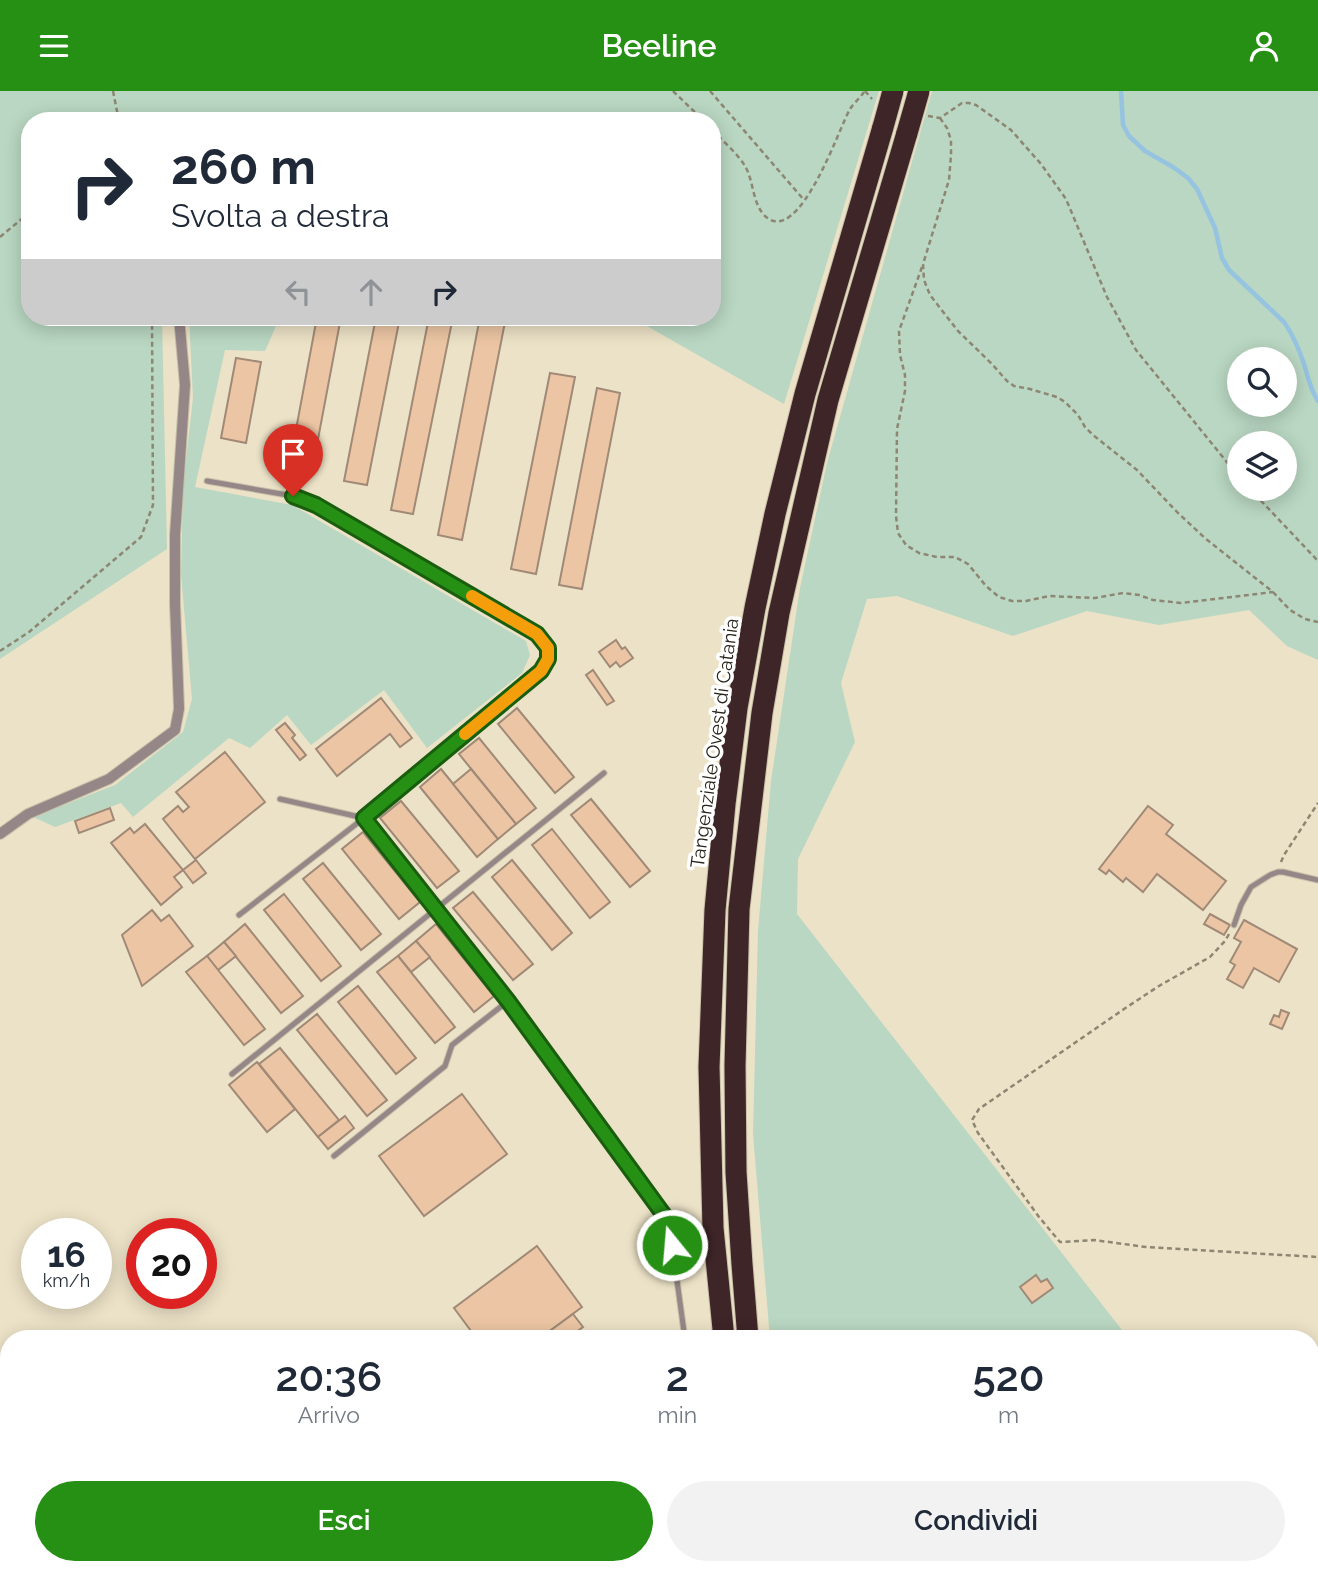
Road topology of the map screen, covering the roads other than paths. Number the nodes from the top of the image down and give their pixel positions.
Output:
1 (919, 91) edge
2 (884, 96) edge
3 (180, 326) edge
4 (207, 481) dead end
5 (604, 773) dead end
6 (280, 799) dead end
7 (364, 818) junction
8 (0, 834) edge
9 (1318, 880) edge
10 (435, 909) junction
11 (239, 915) dead end
12 (1234, 925) road end
13 (508, 1001) junction
14 (232, 1073) dead end
15 (334, 1156) dead end
16 (738, 1196) junction
17 (684, 1330) edge
18 (723, 1330) edge
19 (747, 1330) edge
20 (759, 1330) edge

1 - 16 highway, bridge
2 - 18 highway, Tangenziale Ovest di Catania, bridge
3 - 8 street
4 - 7 lane
5 - 10 lane
6 - 7 lane
7 - 10 lane
7 - 11 lane
9 - 12 lane
10 - 13 lane
10 - 14 lane
13 - 15 lane
13 - 17 lane
16 - 19 highway
16 - 20 highway

